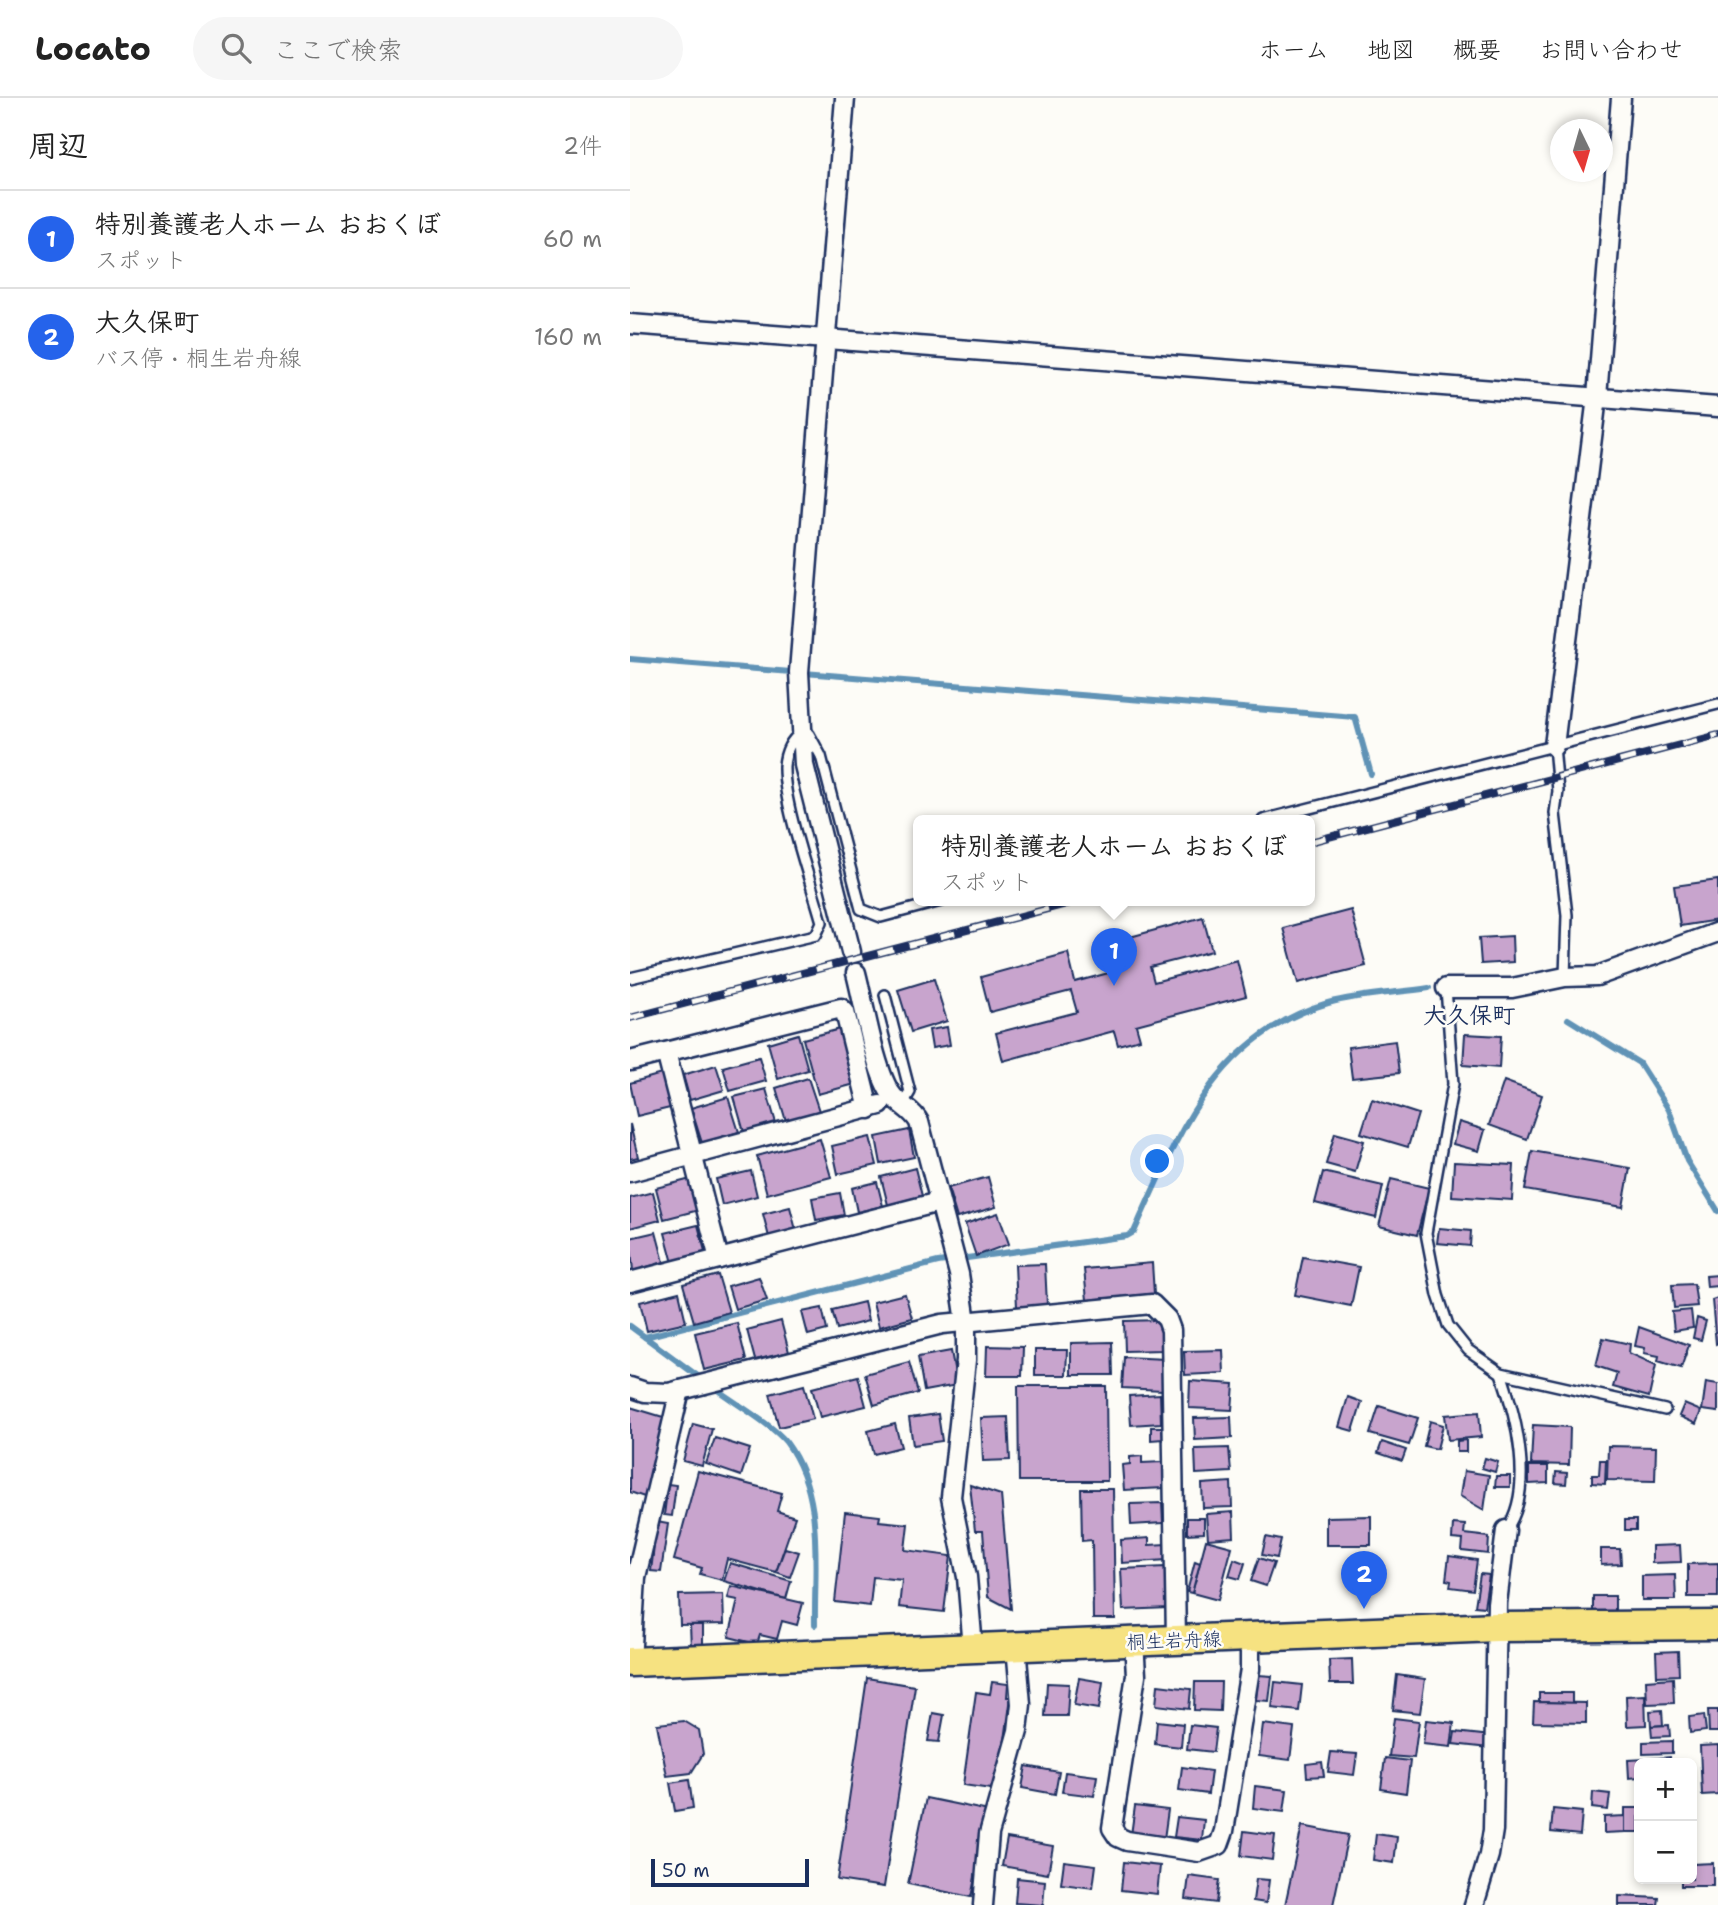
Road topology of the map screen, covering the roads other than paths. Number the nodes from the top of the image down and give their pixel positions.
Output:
1 (845, 98) edge
2 (1621, 98) edge
3 (630, 324) edge
4 (826, 339) junction
5 (1597, 397) junction
6 (1718, 407) edge
7 (1718, 704) edge
8 (801, 733) junction
9 (1554, 746) junction
10 (1283, 815) edge
11 (922, 906) edge
12 (1718, 932) edge
13 (850, 952) dead end
14 (856, 973) dead end
15 (1565, 976) junction
16 (630, 978) edge
17 (1447, 988) joint
18 (885, 995) dead end
19 (666, 1052) junction
20 (630, 1061) edge
21 (897, 1100) junction
22 (869, 1110) junction
23 (693, 1154) junction
24 (630, 1172) edge
25 (939, 1202) junction
26 (719, 1259) junction
27 (630, 1282) edge
28 (966, 1322) junction
29 (1501, 1373) junction
30 (630, 1387) edge
31 (680, 1390) junction
32 (1665, 1410) dead end
33 (1506, 1530) joint
34 (1718, 1625) edge
35 (1497, 1627) junction
36 (1250, 1637) junction
37 (1176, 1640) junction
38 (1134, 1641) junction
39 (1016, 1646) junction
40 (973, 1648) junction
41 (631, 1662) edge
42 (983, 1905) edge
43 (1474, 1905) edge

1 - 4 street
2 - 5 street
3 - 4 street
4 - 5 street
4 - 8 street
5 - 6 street
5 - 9 street
7 - 9 lane
8 - 11 lane
8 - 13 street
8 - 16 lane
9 - 10 lane
9 - 15 lane
12 - 15 street
14 - 21 street
15 - 17 street
17 - 29 lane
18 - 21 lane
19 - 20 street
19 - 22 street
19 - 23 street
21 - 22 street
21 - 25 street
22 - 23 street
23 - 24 street
23 - 26 street
25 - 26 street
25 - 28 street
26 - 27 street
28 - 31 street
28 - 37 street
28 - 40 street
29 - 32 lane
29 - 33 lane
30 - 31 street
31 - 41 street
33 - 35 street
34 - 35 main road, 桐生岩舟線
35 - 36 main road, 桐生岩舟線
35 - 43 street
36 - 37 main road, 桐生岩舟線
36 - 38 street
37 - 38 main road, 桐生岩舟線
38 - 39 main road, 桐生岩舟線
39 - 40 main road, 桐生岩舟線
39 - 42 street
40 - 41 main road, 桐生岩舟線

